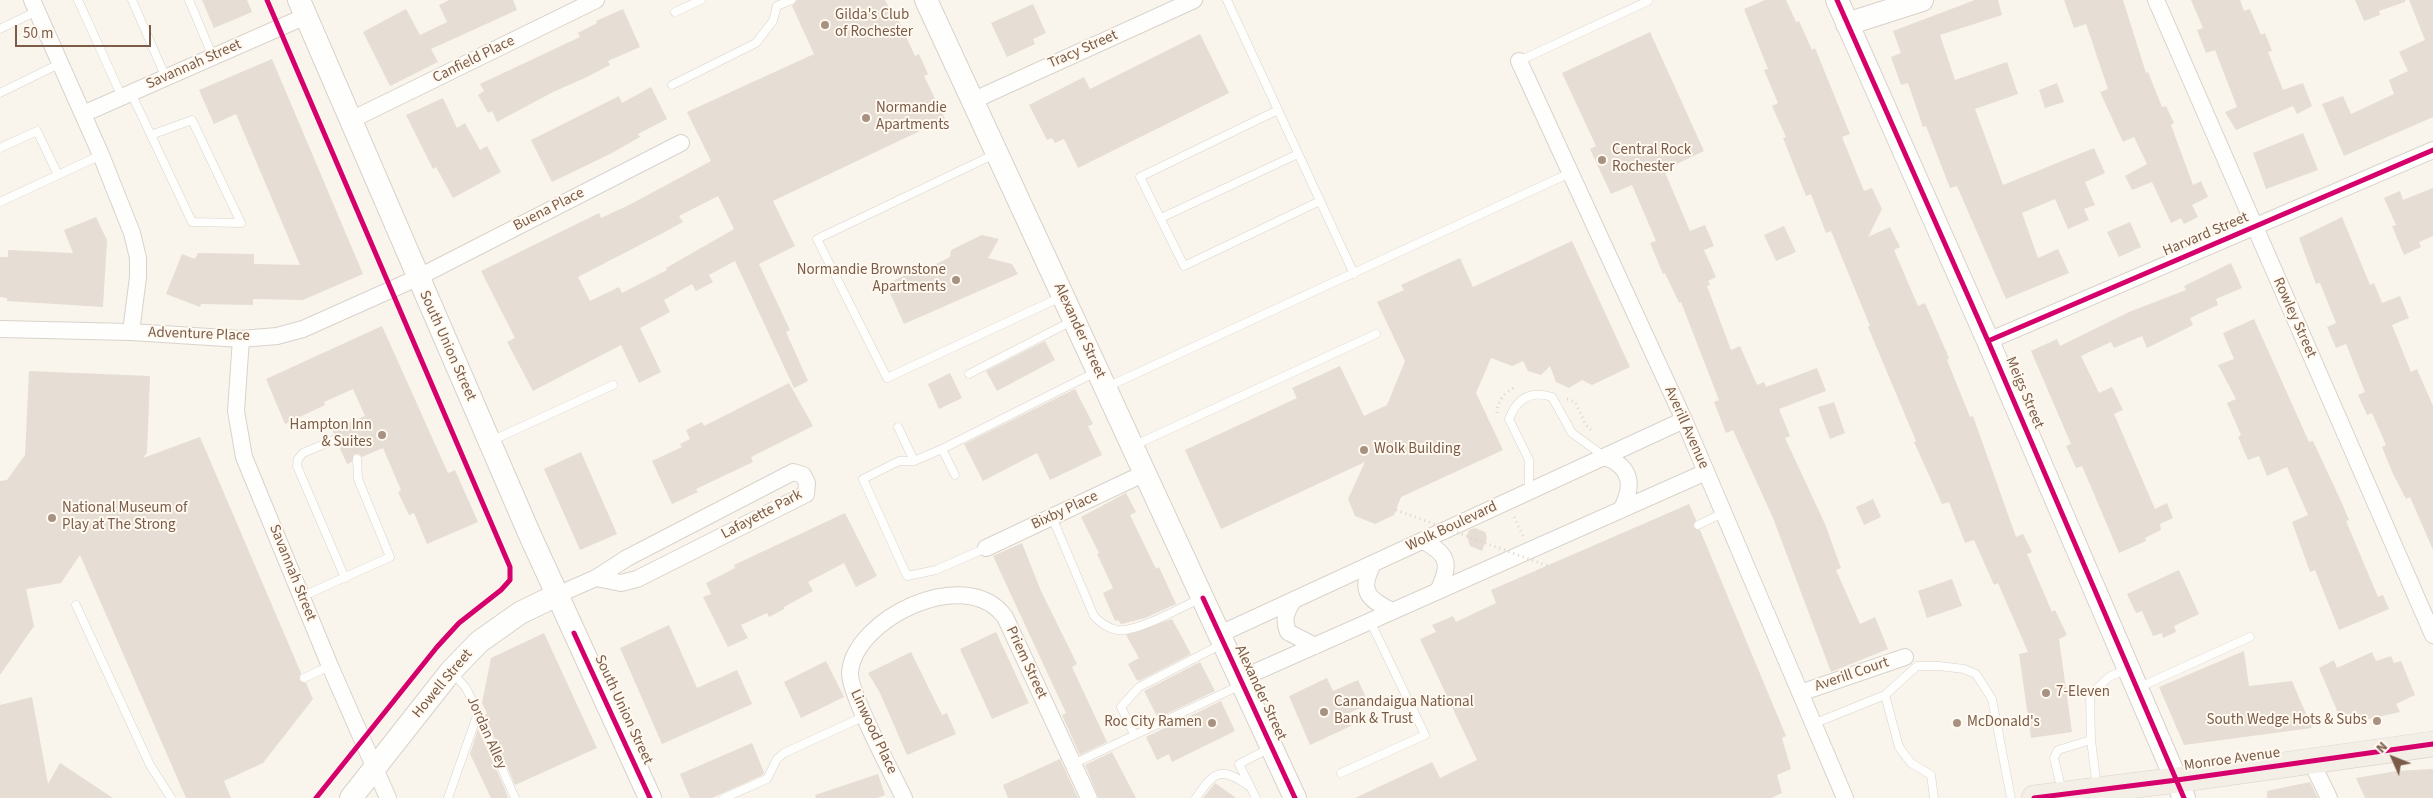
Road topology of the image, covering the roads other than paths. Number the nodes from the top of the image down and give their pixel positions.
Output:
1 (78, 0) edge
2 (132, 0) edge
3 (189, 0) edge
4 (596, 0) edge
5 (701, 0) edge
6 (791, 0) edge
7 (926, 0) edge
8 (1194, 0) edge
9 (1226, 0) edge
10 (1837, 0) edge
11 (1922, 0) edge
12 (2156, 0) edge
13 (1648, 1) edge
14 (35, 6) edge
15 (302, 8) edge
16 (676, 12) dead end
17 (1847, 24) junction
18 (0, 29) edge
19 (213, 57) junction
20 (1519, 61) joint
21 (61, 63) junction
22 (166, 78) junction
23 (672, 85) dead end
24 (0, 93) edge
25 (126, 95) junction
26 (972, 101) junction
27 (1278, 110) junction
28 (83, 114) junction
29 (351, 120) junction
30 (151, 135) junction
31 (681, 143) dead end
32 (0, 148) edge
33 (2433, 150) edge
34 (996, 153) junction
35 (100, 154) junction
36 (1298, 154) junction
37 (1570, 173) junction
38 (58, 175) junction
39 (1320, 201) junction
40 (0, 202) edge
41 (1160, 218) junction
42 (2255, 228) junction
43 (1354, 274) junction
44 (417, 278) junction
45 (1063, 296) junction
46 (1074, 320) junction
47 (0, 329) edge
48 (131, 332) junction
49 (1376, 334) dead end
50 (241, 339) junction
51 (1988, 341) junction
52 (969, 374) dead end
53 (1101, 379) junction
54 (613, 385) dead end
55 (1684, 420) junction
56 (898, 427) dead end
57 (336, 439) dead end
58 (489, 442) junction
59 (1132, 446) junction
60 (942, 449) junction
61 (1605, 457) junction
62 (358, 459) dead end
63 (914, 461) junction
64 (1706, 472) junction
65 (1145, 473) junction
66 (954, 475) dead end
67 (1529, 492) junction
68 (1621, 510) junction
69 (1723, 514) junction
70 (707, 515) junction
71 (1052, 517) junction
72 (1698, 525) dead end
73 (719, 538) junction
74 (1422, 541) junction
75 (986, 548) joint
76 (1373, 564) junction
77 (345, 578) junction
78 (596, 578) junction
79 (1438, 591) junction
80 (556, 596) junction
81 (302, 597) junction
82 (1203, 598) junction
83 (1293, 601) junction
84 (916, 604) joint
85 (76, 605) dead end
86 (1392, 611) junction
87 (1370, 621) junction
88 (2433, 635) edge
89 (2250, 637) dead end
90 (1222, 639) junction
91 (1314, 646) junction
92 (1905, 657) dead end
93 (330, 666) junction
94 (451, 671) junction
95 (304, 678) dead end
96 (2133, 678) junction
97 (1241, 682) junction
98 (1800, 693) junction
99 (1885, 694) junction
100 (478, 713) junction
101 (865, 716) junction
102 (1813, 724) junction
103 (1134, 734) junction
104 (2091, 740) junction
105 (2433, 744) edge
106 (1272, 748) junction
107 (2311, 761) junction
108 (1073, 764) junction
109 (375, 767) junction
110 (1341, 773) dead end
111 (1251, 787) junction
112 (2180, 789) edge
113 (2097, 790) junction
114 (2063, 794) junction
115 (171, 798) edge
116 (351, 798) edge
117 (388, 798) edge
118 (448, 798) edge
119 (515, 798) edge
120 (650, 798) edge
121 (724, 798) edge
122 (904, 798) edge
123 (1089, 798) edge
124 (1196, 798) edge
125 (1256, 798) edge
126 (1295, 798) edge
127 (1845, 798) edge
128 (1934, 798) edge
129 (2011, 798) edge
130 (2034, 798) edge
131 (2329, 798) edge

1 - 25 lane
2 - 22 lane
3 - 19 lane
4 - 29 street, Canfield Place
5 - 16 lane
6 - 23 lane
7 - 26 street, Alexander Street
8 - 26 street, Tracy Street
9 - 27 lane
10 - 17 street, Meigs Street
11 - 17 street
12 - 42 street, Rowley Street
13 - 20 lane
14 - 18 lane
14 - 21 street
15 - 19 street, Savannah Street
15 - 29 street, South Union Street
17 - 51 street, Meigs Street
19 - 22 street, Savannah Street
20 - 37 street, Averill Avenue
21 - 24 lane
21 - 28 street
22 - 25 street, Savannah Street
25 - 28 street, Savannah Street
25 - 30 lane
26 - 34 street, Alexander Street
27 - 36 lane
27 - 41 lane
28 - 35 street
29 - 44 street, South Union Street
30 - 30 lane
31 - 44 street, Buena Place
32 - 38 lane
33 - 42 street, Harvard Street
34 - 45 street, Alexander Street
34 - 45 lane
35 - 38 lane
35 - 48 street
36 - 39 lane
36 - 41 lane
37 - 43 lane
37 - 55 street, Averill Avenue
38 - 40 lane
39 - 41 lane
39 - 43 lane
42 - 51 street, Harvard Street
42 - 88 street, Rowley Street
43 - 53 lane
44 - 50 street, Adventure Place
44 - 58 street, South Union Street
45 - 46 street, Alexander Street
46 - 52 lane
46 - 53 street, Alexander Street
47 - 48 street, Adventure Place
48 - 50 street, Adventure Place
49 - 59 lane
50 - 81 street, Savannah Street
51 - 96 street, Meigs Street
53 - 59 street, Alexander Street
53 - 60 lane
54 - 58 lane
55 - 61 street, Wolk Boulevard
55 - 64 street, Averill Avenue
56 - 63 lane
57 - 77 lane
58 - 80 street, South Union Street
59 - 65 street, Alexander Street
60 - 63 lane
60 - 66 lane
61 - 67 street, Wolk Boulevard
61 - 67 lane
61 - 68 street
62 - 77 lane
63 - 75 lane
64 - 68 street
64 - 69 street, Averill Avenue
65 - 71 street, Bixby Place
65 - 82 street, Alexander Street
67 - 74 street, Wolk Boulevard
68 - 79 street
69 - 72 lane
69 - 98 street, Averill Avenue
70 - 73 street
70 - 73 street, Lafayette Park
70 - 78 street, Lafayette Park
71 - 75 street, Bixby Place
71 - 82 lane
73 - 78 street, Lafayette Park
74 - 76 street, Wolk Boulevard
74 - 79 street
76 - 83 street, Wolk Boulevard
76 - 86 street
77 - 81 lane
78 - 80 street
79 - 86 street
80 - 94 street, Howell Street
80 - 120 street, South Union Street
81 - 93 street, Savannah Street
82 - 90 street, Alexander Street
83 - 90 street, Wolk Boulevard
83 - 91 street
84 - 101 street, Linwood Place
84 - 108 street, Priem Street
85 - 115 lane
86 - 87 street
87 - 91 street
87 - 110 lane
89 - 96 lane
90 - 97 street, Alexander Street
90 - 103 lane
91 - 97 street
92 - 98 street, Averill Court
93 - 95 lane
93 - 109 street, Savannah Street
94 - 100 lane, Jordan Alley
94 - 109 street, Howell Street
96 - 104 lane
96 - 112 street, Meigs Street
97 - 103 lane
97 - 106 street, Alexander Street
98 - 102 street, Averill Avenue
99 - 102 lane
99 - 128 lane
99 - 129 lane
100 - 118 lane
100 - 119 lane, Jordan Alley
101 - 121 lane
101 - 122 street, Linwood Place
102 - 127 street, Averill Avenue
103 - 108 lane
104 - 113 lane
104 - 114 lane
105 - 107 main road, Monroe Avenue
106 - 111 lane
106 - 126 street, Alexander Street
107 - 112 main road, Monroe Avenue
107 - 131 street
108 - 123 street, Priem Street
109 - 116 street, Howell Street
109 - 117 street, Savannah Street
111 - 124 lane
111 - 125 lane
112 - 113 main road, Monroe Avenue
113 - 114 main road, Monroe Avenue
114 - 130 main road, Monroe Avenue

